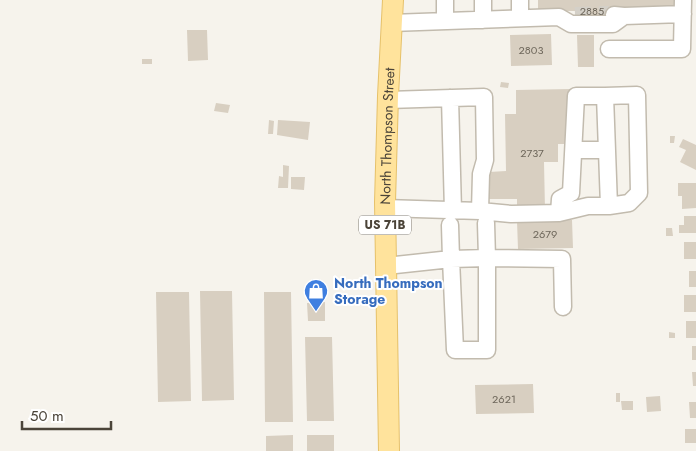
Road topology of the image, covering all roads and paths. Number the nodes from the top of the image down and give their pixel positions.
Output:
1 (393, 0) edge
2 (444, 0) edge
3 (483, 0) edge
4 (520, 0) edge
5 (683, 7) edge
6 (520, 18) junction
7 (445, 20) junction
8 (483, 20) junction
9 (391, 22) junction
10 (609, 49) dead end
11 (605, 96) junction
12 (450, 98) junction
13 (388, 100) junction
14 (574, 150) junction
15 (607, 150) junction
16 (609, 206) junction
17 (385, 208) junction
18 (559, 213) junction
19 (483, 217) junction
20 (451, 218) junction
21 (487, 258) junction
22 (451, 259) junction
23 (386, 266) junction
24 (562, 307) dead end
25 (389, 451) edge

1 - 9 main road, North Thompson Street / US 71B
2 - 7 lane
3 - 8 lane
4 - 6 lane
5 - 6 lane
5 - 10 lane
6 - 8 lane
7 - 8 lane
7 - 9 lane
9 - 13 main road, North Thompson Street / US 71B
11 - 14 lane
11 - 15 lane
11 - 16 lane
12 - 13 lane
12 - 19 lane
12 - 20 lane
13 - 17 main road, North Thompson Street / US 71B
14 - 15 lane
14 - 18 lane
15 - 16 lane
16 - 18 lane
17 - 20 lane
17 - 23 main road, North Thompson Street / US 71B
18 - 19 lane
19 - 20 lane
19 - 21 lane
20 - 22 lane
21 - 22 lane
21 - 22 lane
21 - 24 lane
22 - 23 lane
23 - 25 main road, North Thompson Street / US 71B

